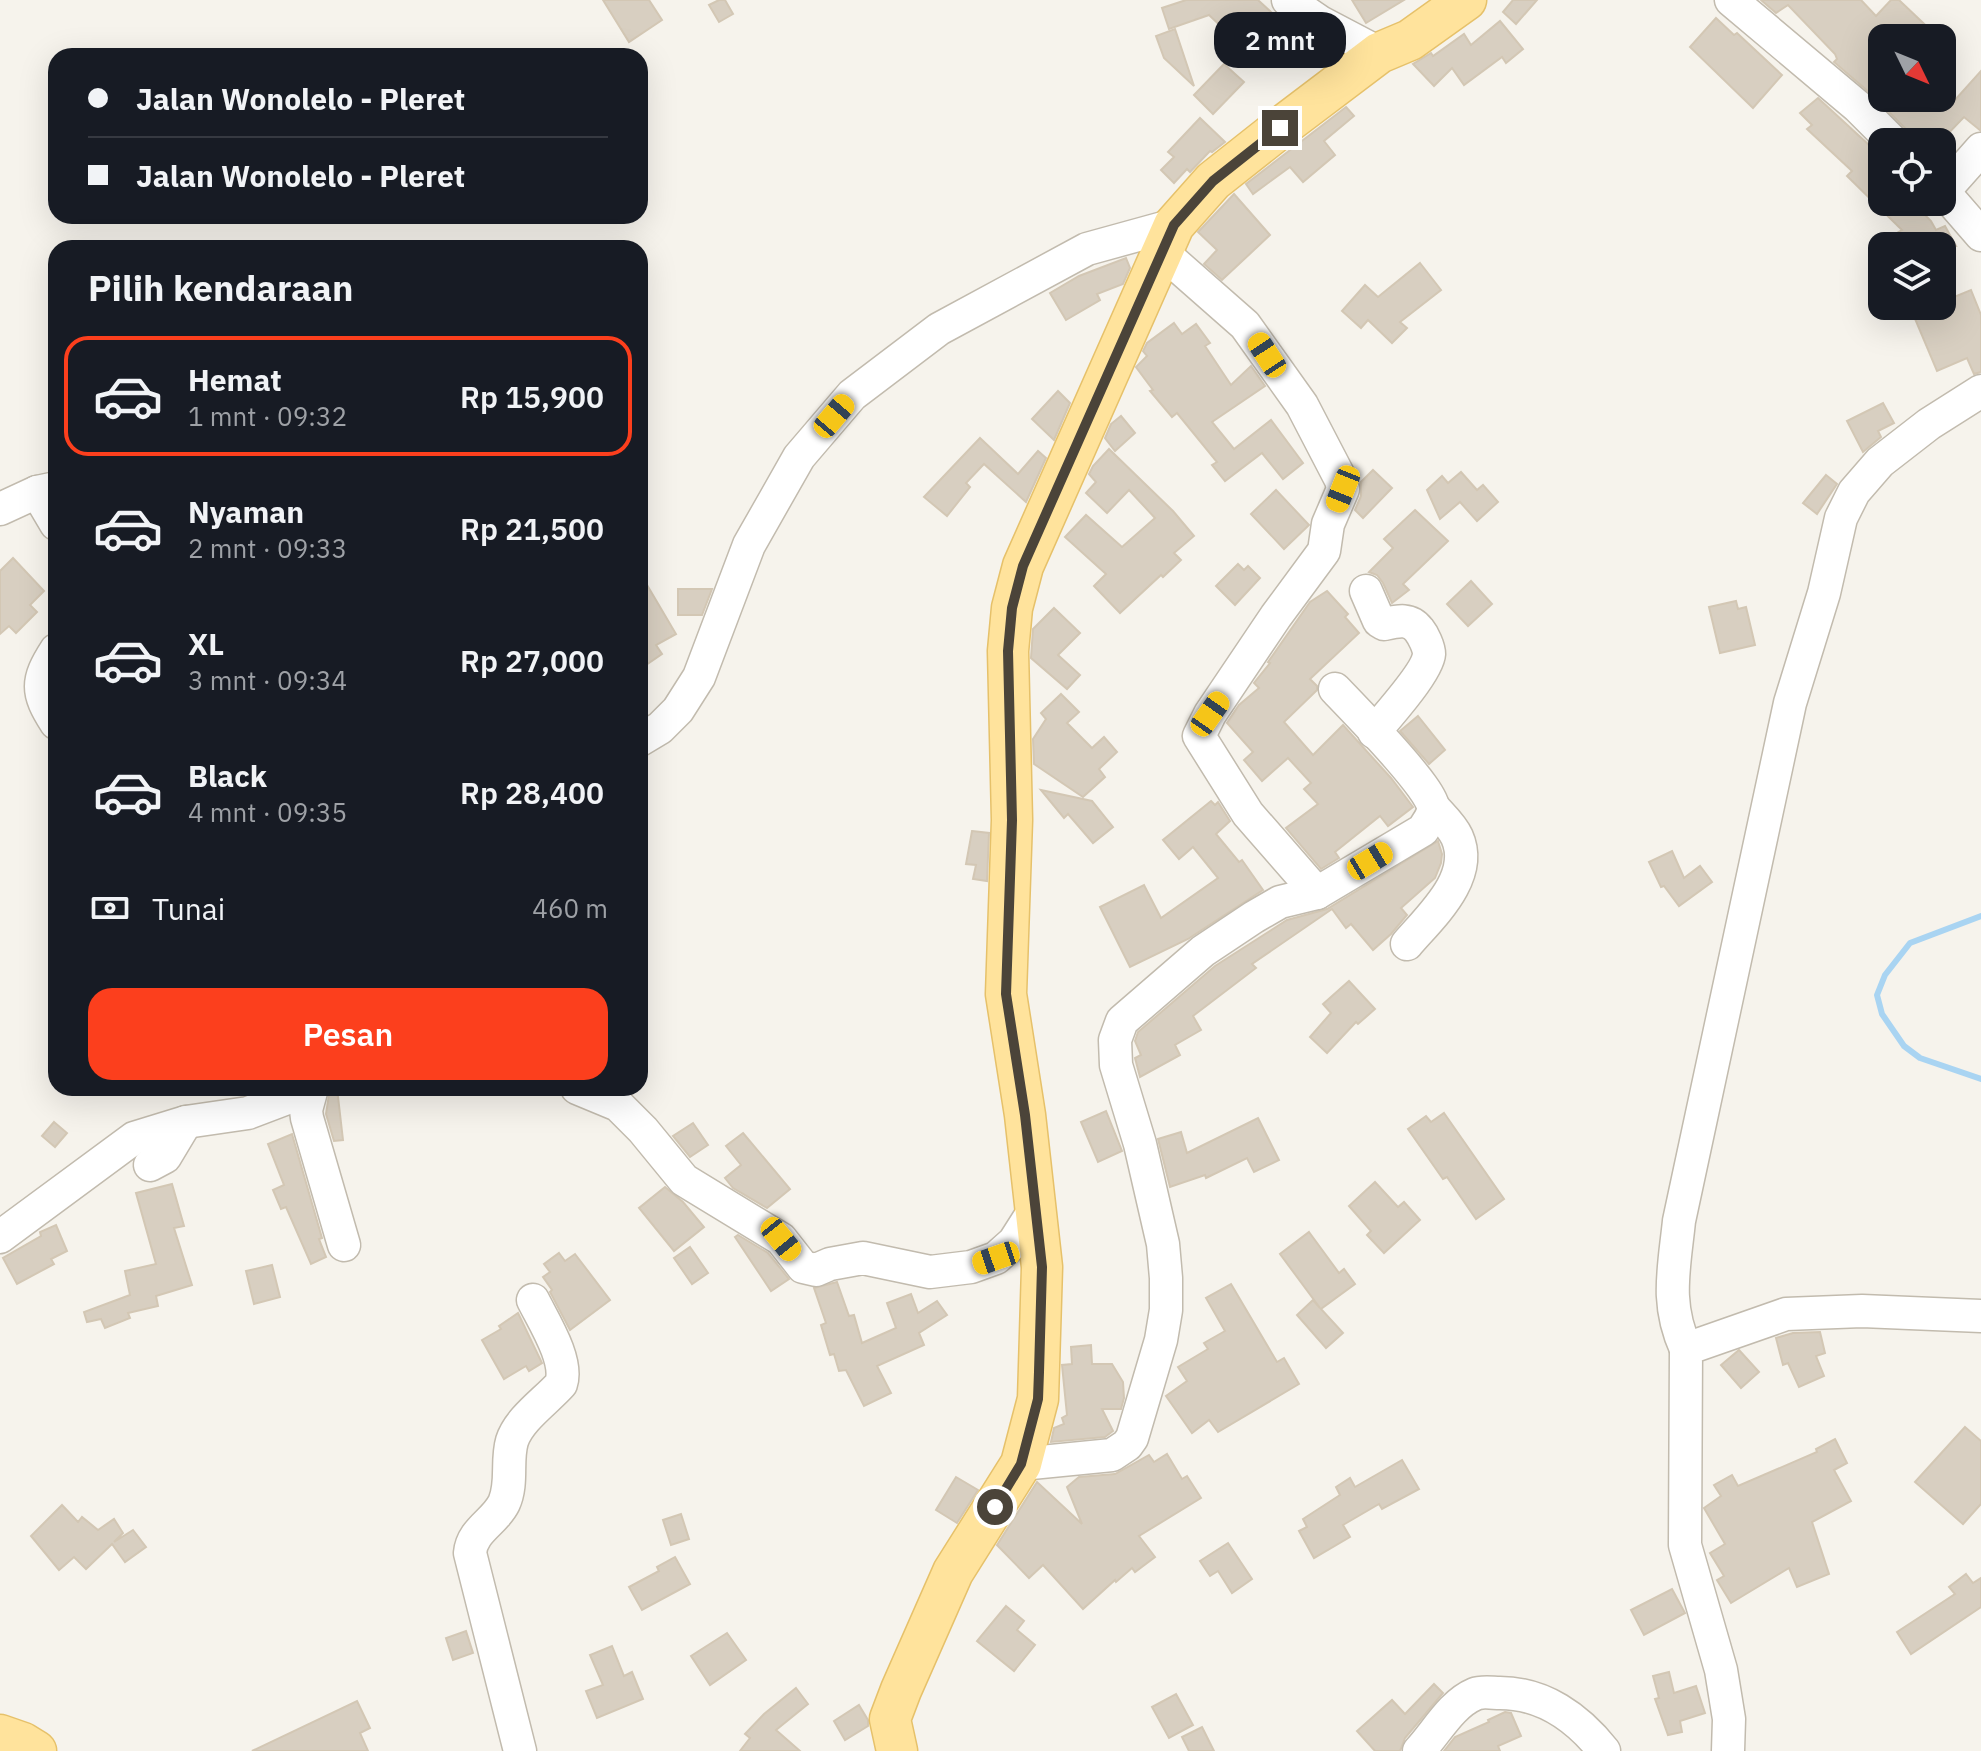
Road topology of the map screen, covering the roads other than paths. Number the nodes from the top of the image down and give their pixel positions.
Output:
1 (1288, 0) edge
2 (1466, 0) edge
3 (1731, 0) edge
4 (1379, 53) junction
5 (1879, 128) edge
6 (1981, 149) edge
7 (1956, 177) edge
8 (1956, 206) edge
9 (1981, 235) edge
10 (1168, 238) junction
11 (1981, 391) edge
12 (46, 490) edge
13 (0, 509) edge
14 (1366, 591) dead end
15 (48, 666) edge
16 (1335, 689) dead end
17 (48, 710) edge
18 (1374, 732) junction
19 (648, 735) edge
20 (1433, 807) junction
21 (1317, 893) junction
22 (1407, 944) dead end
23 (291, 1096) edge
24 (309, 1096) edge
25 (596, 1096) edge
26 (186, 1122) junction
27 (150, 1165) dead end
28 (1035, 1209) junction
29 (0, 1237) edge
30 (344, 1245) dead end
31 (533, 1300) dead end
32 (1981, 1316) edge
33 (1686, 1349) junction
34 (1021, 1464) junction
35 (0, 1735) edge
36 (36, 1751) edge
37 (520, 1751) edge
38 (897, 1751) edge
39 (1419, 1751) edge
40 (1604, 1751) edge
41 (1728, 1751) edge

1 - 4 street
2 - 4 main road
3 - 5 street
4 - 10 main road
6 - 7 street
8 - 9 street
10 - 19 street
10 - 21 street
10 - 28 main road
11 - 33 street
12 - 13 street
14 - 18 street
15 - 17 street
16 - 18 street
18 - 20 street
20 - 21 street
20 - 22 street
21 - 34 street
23 - 26 street
24 - 30 street
25 - 28 street
26 - 27 street
26 - 29 street
28 - 34 main road
31 - 37 street
32 - 33 street
33 - 41 street
34 - 38 main road
35 - 36 main road
39 - 40 street

